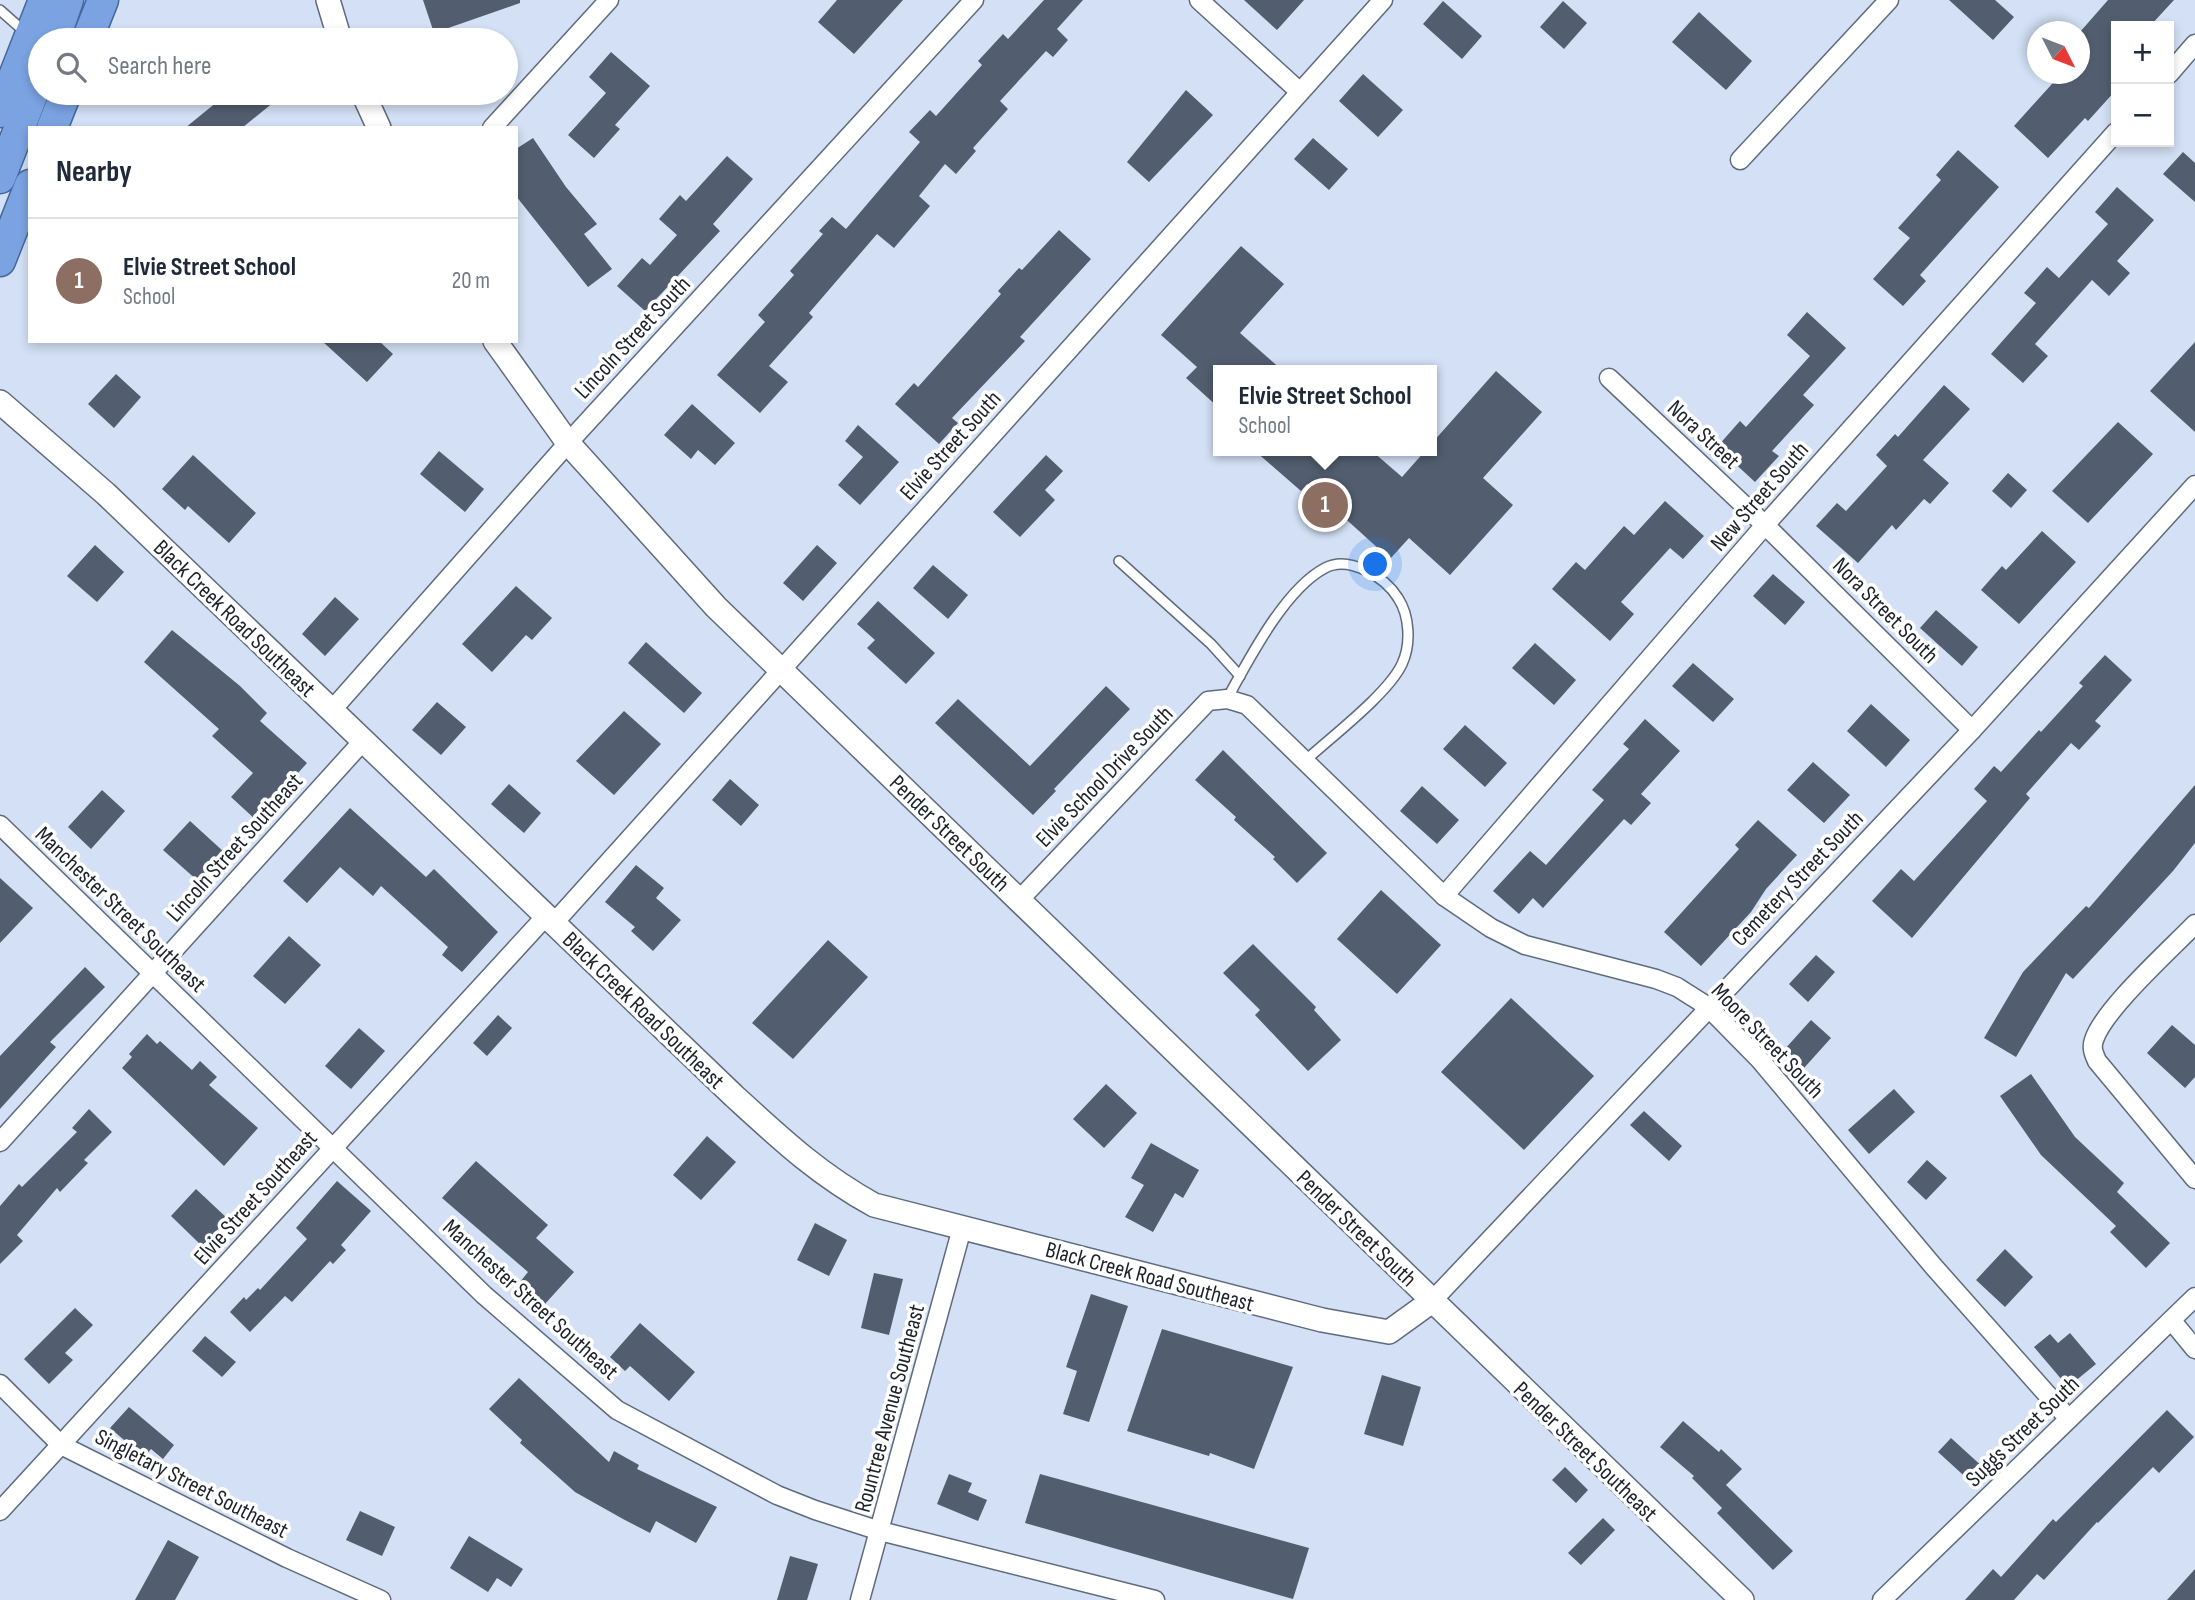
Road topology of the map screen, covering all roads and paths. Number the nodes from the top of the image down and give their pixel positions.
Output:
1 (44, 0) edge
2 (68, 0) edge
3 (103, 0) edge
4 (327, 0) edge
5 (609, 0) edge
6 (974, 0) edge
7 (1199, 0) edge
8 (1383, 0) edge
9 (1889, 0) edge
10 (0, 10) edge
11 (43, 28) edge
12 (49, 28) edge
13 (92, 28) edge
14 (336, 28) edge
15 (28, 29) edge
16 (2195, 44) edge
17 (28, 63) edge
18 (2174, 68) edge
19 (1300, 92) junction
20 (518, 100) edge
21 (28, 105) edge
22 (61, 105) edge
23 (368, 105) edge
24 (513, 105) edge
25 (0, 112) edge
26 (53, 126) edge
27 (378, 126) edge
28 (494, 126) edge
29 (2111, 138) edge
30 (1740, 160) dead end
31 (0, 178) edge
32 (28, 190) edge
33 (0, 261) edge
34 (496, 343) edge
35 (1609, 378) dead end
36 (0, 402) edge
37 (568, 443) junction
38 (2195, 485) edge
39 (1765, 525) junction
40 (1119, 561) dead end
41 (782, 670) junction
42 (1240, 676) junction
43 (1227, 699) junction
44 (331, 711) junction
45 (1972, 730) junction
46 (363, 741) junction
47 (1305, 761) junction
48 (0, 825) edge
49 (1444, 895) junction
50 (1020, 899) junction
51 (550, 920) junction
52 (2195, 924) edge
53 (153, 974) junction
54 (1707, 1006) junction
55 (0, 1142) edge
56 (333, 1148) junction
57 (2195, 1179) edge
58 (962, 1228) junction
59 (2195, 1297) edge
60 (1432, 1301) junction
61 (2172, 1321) junction
62 (2195, 1349) edge
63 (0, 1384) edge
64 (2069, 1419) junction
65 (61, 1445) junction
66 (0, 1511) edge
67 (880, 1531) junction
68 (381, 1600) edge
69 (860, 1600) edge
70 (1155, 1600) edge
71 (1742, 1600) edge
72 (1882, 1600) edge

1 - 11 highway
2 - 12 highway
3 - 13 highway
4 - 14 street
5 - 20 street
6 - 37 street, Lincoln Street South
7 - 19 street
8 - 19 street, Elvie Street South
9 - 30 street
10 - 15 lane
16 - 18 street
17 - 25 highway
19 - 41 street, Elvie Street South
21 - 31 highway
22 - 26 highway
23 - 27 street
24 - 28 street
29 - 39 street, New Street South
32 - 33 highway
34 - 37 street, Pender Street South
35 - 39 street, Nora Street
36 - 44 street, Black Creek Road Southeast
37 - 41 street, Pender Street South
37 - 44 street, Lincoln Street South
38 - 45 street, Cemetery Street South
39 - 45 street, Nora Street South
39 - 49 street, New Street South
40 - 42 lane
41 - 50 street, Pender Street South
41 - 51 street, Elvie Street South
42 - 43 lane
42 - 47 lane
43 - 47 street, Moore Street South
43 - 50 street, Elvie School Drive South
44 - 46 street, Black Creek Road Southeast
45 - 54 street, Cemetery Street South
46 - 51 street, Black Creek Road Southeast
46 - 53 street, Lincoln Street Southeast
47 - 49 street, Moore Street South
48 - 53 street, Manchester Street Southeast
49 - 54 street, Moore Street South
50 - 60 street, Pender Street South
51 - 56 street, Elvie Street Southeast
51 - 58 street, Black Creek Road Southeast
52 - 57 street
53 - 55 street, Lincoln Street Southeast
53 - 56 street, Manchester Street Southeast
54 - 60 street, Cemetery Street South
54 - 64 street, Moore Street South
56 - 65 street, Elvie Street Southeast
56 - 67 street, Manchester Street Southeast
58 - 60 street, Black Creek Road Southeast
58 - 67 street, Rountree Avenue Southeast
59 - 61 street, Suggs Street South
60 - 71 street, Pender Street Southeast
61 - 62 street
61 - 64 street, Suggs Street South
63 - 65 street, Singletary Street Southeast
64 - 72 street, Suggs Street South
65 - 66 street, Elvie Street Southeast
65 - 68 street, Singletary Street Southeast
67 - 69 street, Rountree Avenue Southeast
67 - 70 street, Manchester Street Southeast

